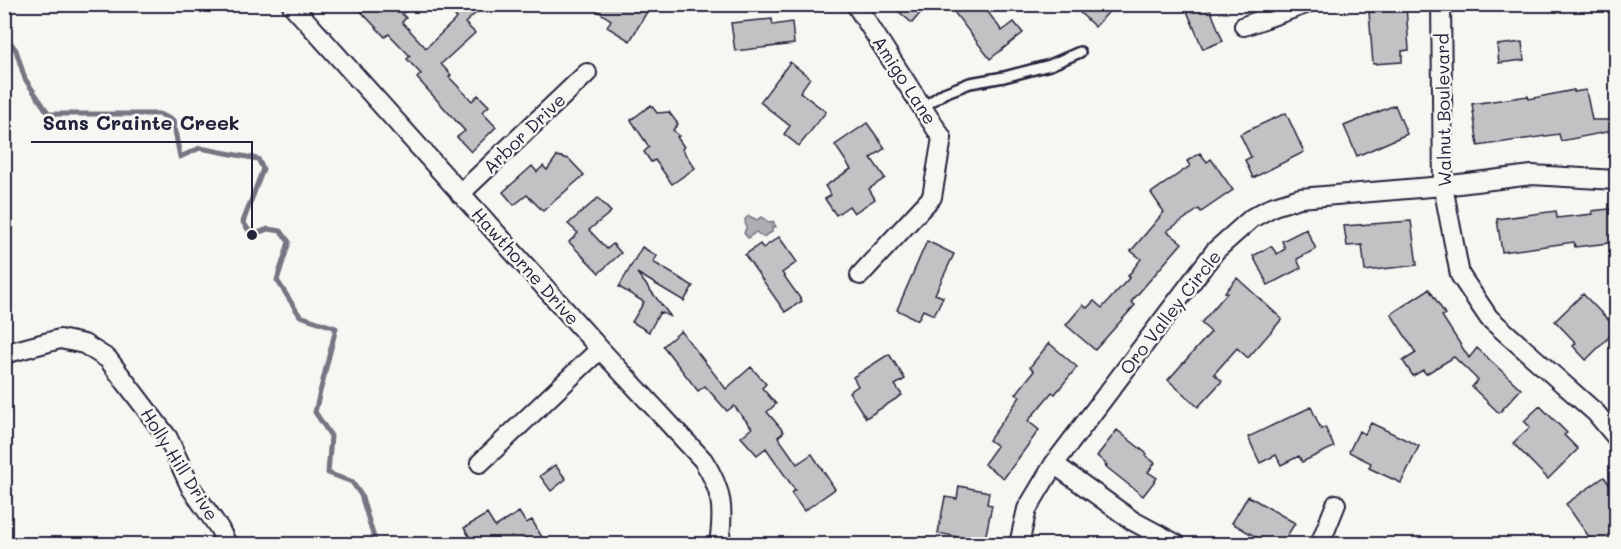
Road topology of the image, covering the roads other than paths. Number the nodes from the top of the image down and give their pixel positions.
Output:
1 (291, 4) edge
2 (1306, 4) edge
3 (1441, 4) edge
4 (855, 5) edge
5 (1244, 26) dead end
6 (1080, 52) dead end
7 (587, 73) dead end
8 (922, 108) junction
9 (1617, 180) edge
10 (1443, 186) junction
11 (460, 194) junction
12 (860, 274) dead end
13 (600, 349) junction
14 (4, 354) edge
15 (1617, 437) edge
16 (480, 463) dead end
17 (1054, 464) junction
18 (1336, 504) dead end
19 (227, 544) edge
20 (718, 544) edge
21 (1019, 544) edge
22 (1176, 544) edge
23 (1320, 544) edge

1 - 11 street, Hawthorne Drive
2 - 5 street
3 - 10 street, Walnut Boulevard
4 - 8 street, Amigo Lane
6 - 8 lane
7 - 11 street, Arbor Drive
8 - 12 street, Amigo Lane
9 - 10 street, Oro Valley Circle
10 - 15 street, Walnut Boulevard
10 - 17 street, Oro Valley Circle
11 - 13 street, Hawthorne Drive
13 - 16 street
13 - 20 street, Hawthorne Drive
14 - 19 street, Holly Hill Drive
17 - 21 street, Oro Valley Circle
17 - 22 street
18 - 23 street

